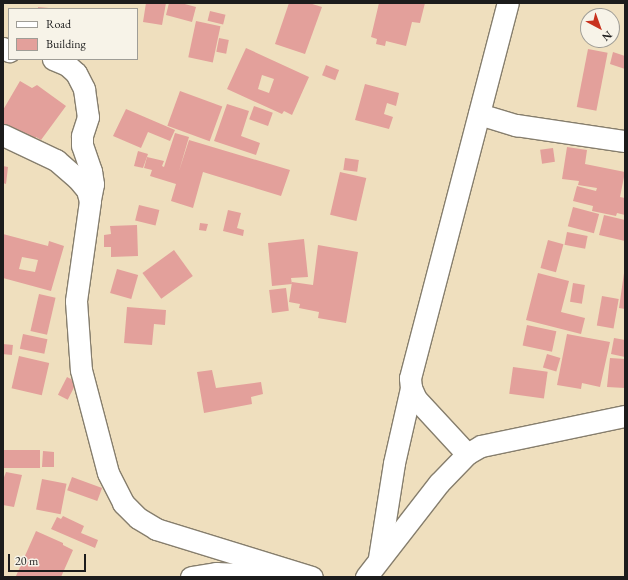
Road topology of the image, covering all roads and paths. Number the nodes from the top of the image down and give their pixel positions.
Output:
1 (508, 3) edge
2 (55, 60) edge
3 (479, 114) junction
4 (3, 135) edge
5 (625, 141) edge
6 (90, 202) junction
7 (411, 388) junction
8 (625, 416) edge
9 (467, 454) junction
10 (372, 569) edge
11 (191, 577) edge
12 (312, 577) edge

1 - 3 street
2 - 6 street
3 - 5 street
3 - 7 street
4 - 6 street
6 - 12 street
7 - 9 street
7 - 10 street
8 - 9 street
9 - 10 street
11 - 12 street

